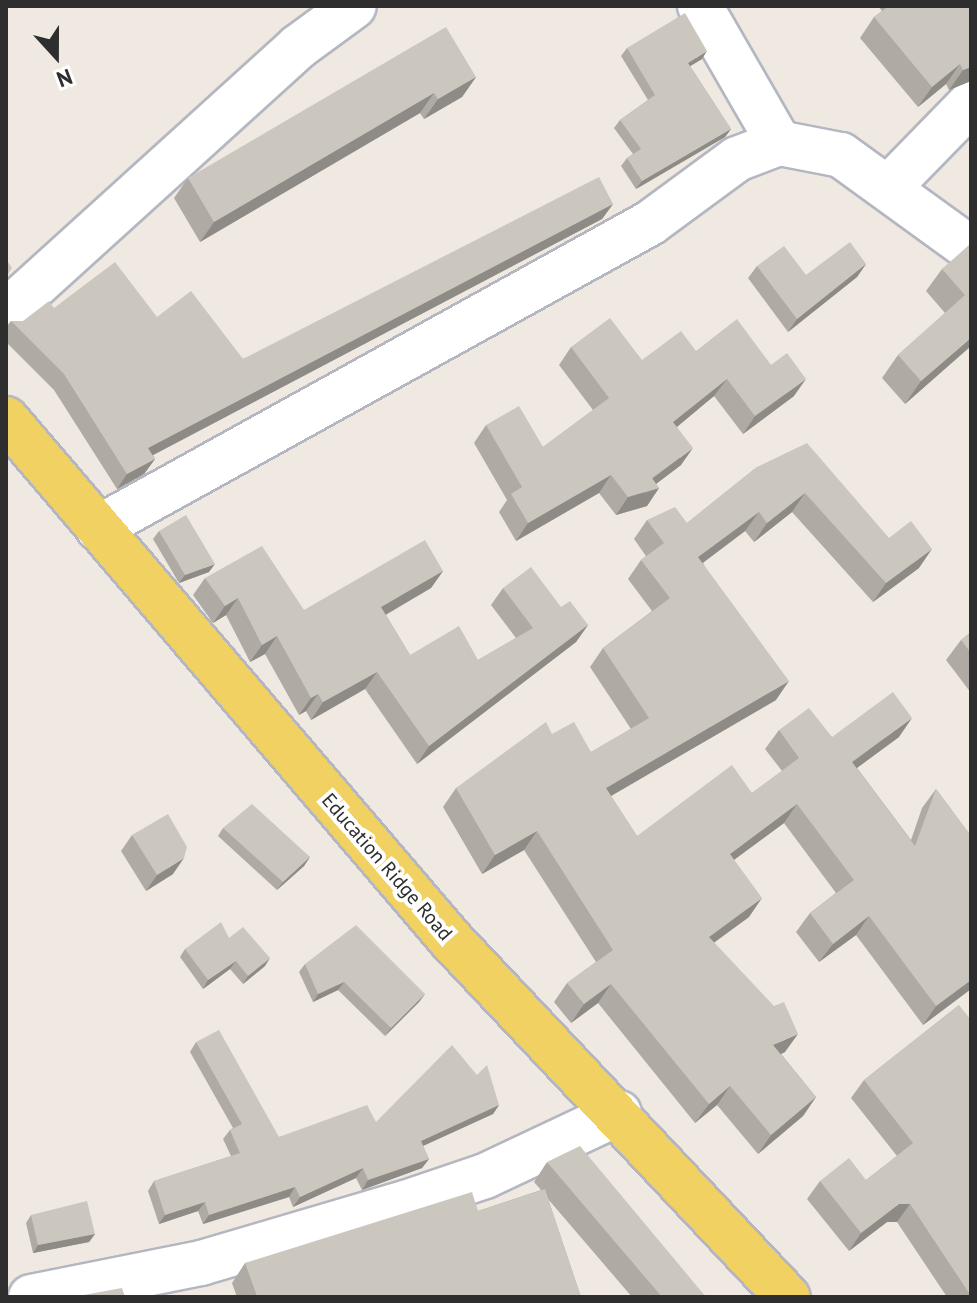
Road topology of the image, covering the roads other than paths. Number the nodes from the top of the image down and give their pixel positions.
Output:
1 (354, 6) edge
2 (700, 6) edge
3 (971, 103) edge
4 (779, 143) junction
5 (890, 186) junction
6 (971, 249) edge
7 (6, 312) edge
8 (6, 419) edge
9 (98, 528) junction
10 (619, 1113) junction
11 (31, 1297) edge
12 (788, 1297) edge

1 - 7 street
2 - 4 street
3 - 5 street
4 - 5 street
4 - 9 street
5 - 6 street
8 - 9 main road, Education Ridge Road
9 - 10 main road, Education Ridge Road
10 - 11 street
10 - 12 main road, Education Ridge Road

